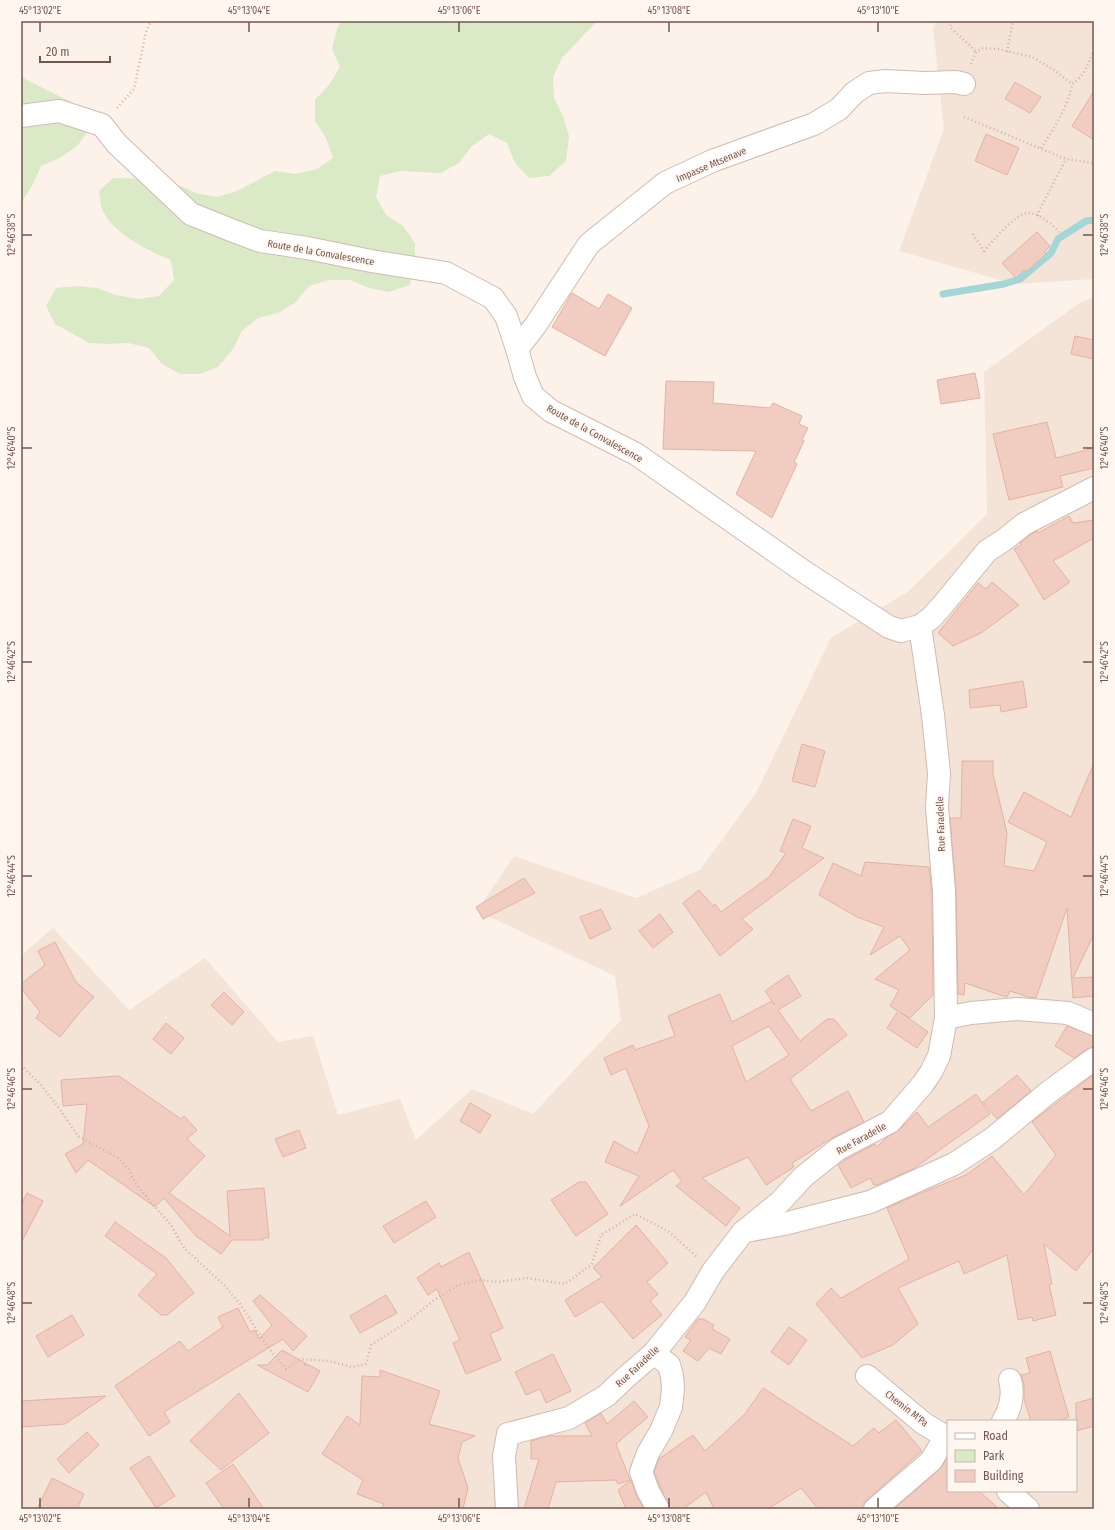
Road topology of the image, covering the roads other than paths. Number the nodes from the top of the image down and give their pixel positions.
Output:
1 (964, 84) road end
2 (21, 116) edge
3 (517, 349) junction
4 (1094, 488) edge
5 (920, 626) junction
6 (946, 1018) junction
7 (1094, 1024) edge
8 (1094, 1059) edge
9 (743, 1232) junction
10 (654, 1353) junction
11 (867, 1376) dead end
12 (1010, 1380) dead end
13 (1004, 1420) edge
14 (947, 1437) edge
15 (1009, 1492) edge
16 (507, 1509) edge
17 (658, 1509) edge
18 (875, 1509) edge
19 (1028, 1509) edge

1 - 3 street, Impasse Mtsenave
2 - 3 street, Route de la Convalescence
3 - 5 street, Route de la Convalescence
4 - 5 street, Route de la Convalescence
5 - 6 street, Rue Faradelle
6 - 7 street
6 - 9 street, Rue Faradelle
8 - 9 street
9 - 10 street, Rue Faradelle
10 - 16 street, Rue Faradelle
10 - 17 street
11 - 14 street, Chemin M'Pa
12 - 13 street
14 - 18 street
15 - 19 street

